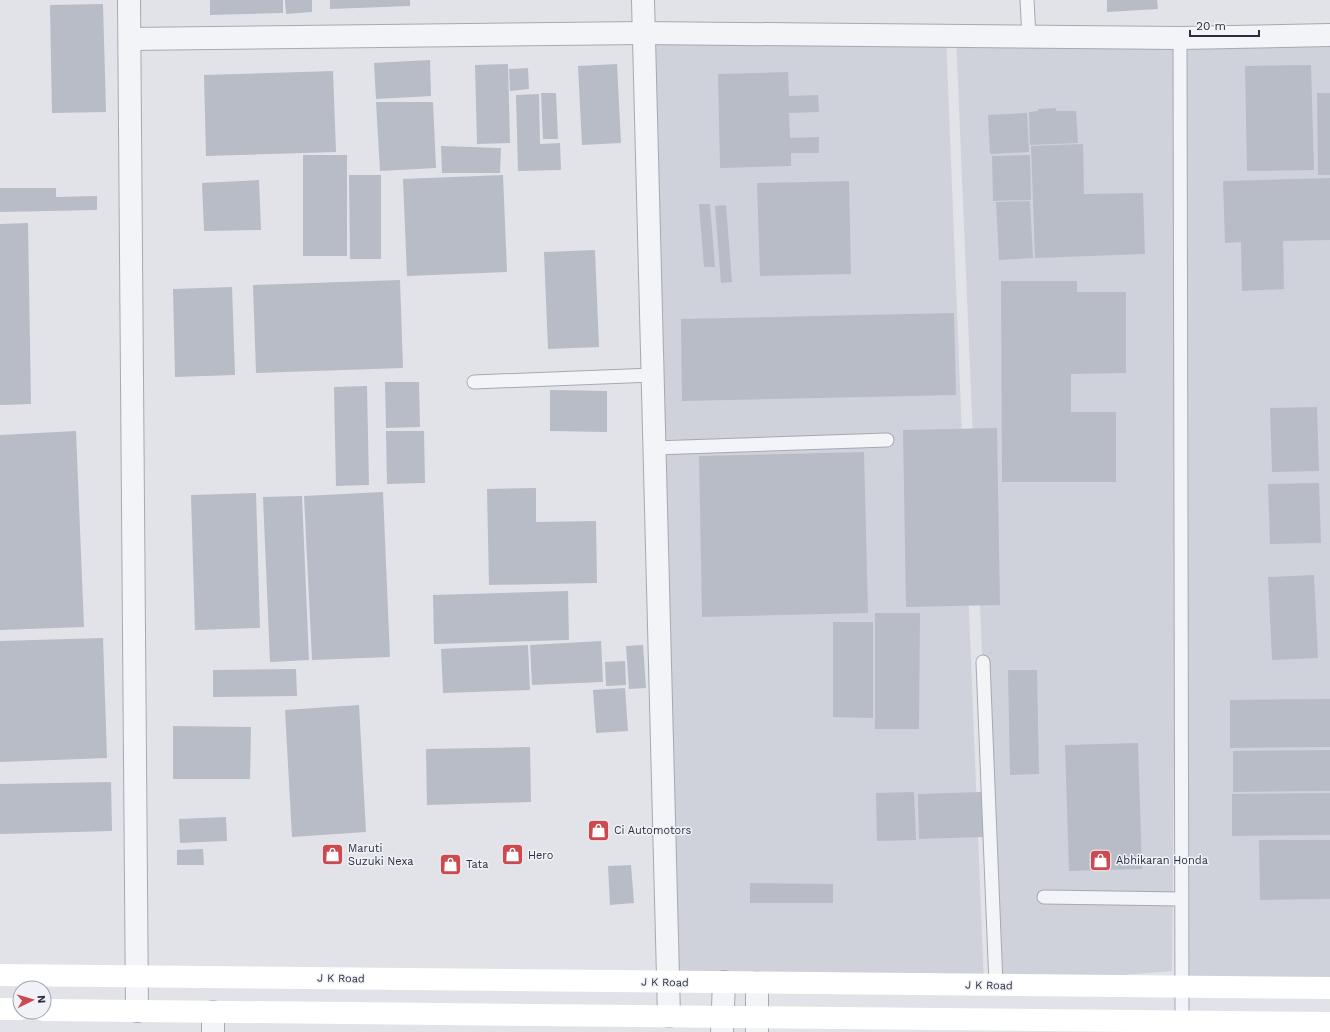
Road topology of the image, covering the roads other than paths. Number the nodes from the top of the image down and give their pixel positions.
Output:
1 (129, 0) edge
2 (643, 0) edge
3 (1027, 0) edge
4 (643, 34) junction
5 (1330, 35) edge
6 (1029, 37) junction
7 (130, 38) junction
8 (1180, 38) junction
9 (653, 375) junction
10 (474, 382) dead end
11 (887, 440) dead end
12 (654, 448) junction
13 (983, 662) dead end
14 (1044, 897) dead end
15 (1181, 899) junction
16 (0, 975) edge
17 (137, 976) junction
18 (668, 982) junction
19 (724, 982) junction
20 (757, 983) junction
21 (996, 985) junction
22 (1182, 987) junction
23 (1295, 988) junction
24 (1330, 988) edge
25 (0, 1009) edge
26 (12, 1009) edge
27 (52, 1010) edge
28 (137, 1011) junction
29 (669, 1016) junction
30 (213, 1022) edge
31 (1296, 1023) junction
32 (723, 1024) edge
33 (757, 1025) edge
34 (1191, 1025) edge
35 (1324, 1026) edge

1 - 7 street
2 - 4 street
3 - 6 lane
4 - 6 street
4 - 7 street
4 - 9 street
5 - 8 street
6 - 8 street
7 - 17 street
8 - 15 lane
9 - 10 lane
9 - 12 street
11 - 12 lane
12 - 18 street
13 - 21 lane
14 - 15 lane
15 - 22 lane
16 - 17 main road, J K Road
17 - 18 main road, J K Road
17 - 28 street
18 - 19 main road, J K Road
18 - 29 street
19 - 20 main road, J K Road
19 - 32 street
20 - 21 main road, J K Road
20 - 33 street
21 - 22 main road, J K Road
22 - 23 main road, J K Road
22 - 34 lane
23 - 24 main road, J K Road
23 - 31 main road
25 - 26 main road
27 - 28 main road
28 - 30 main road
29 - 30 main road
29 - 32 main road
31 - 34 main road
31 - 35 main road
32 - 33 main road
33 - 34 main road

